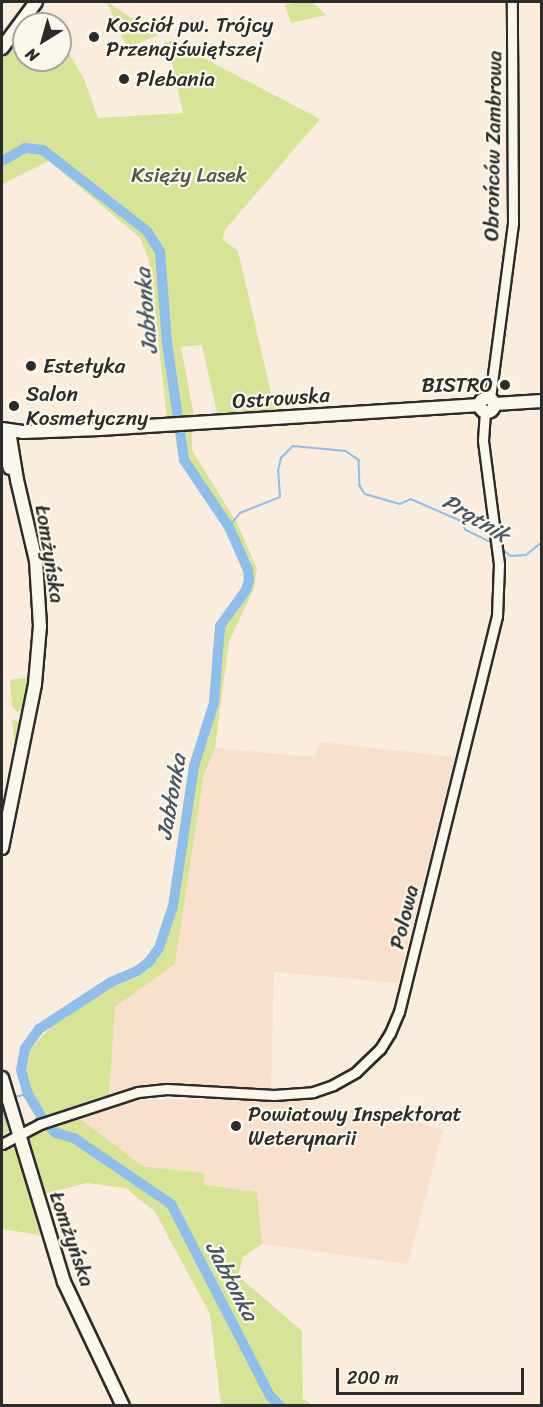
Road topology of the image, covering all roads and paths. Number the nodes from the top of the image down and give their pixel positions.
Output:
1 (29, 2) edge
2 (36, 2) edge
3 (512, 2) edge
4 (2, 37) edge
5 (2, 48) edge
6 (542, 401) edge
7 (487, 405) junction
8 (5, 434) edge
9 (2, 848) edge
10 (2, 1078) edge
11 (18, 1134) junction
12 (2, 1144) edge
13 (123, 1406) edge

1 - 4 main road
2 - 5 main road
3 - 7 street, Obrońców Zambrowa
6 - 7 main road, Ostrowska
7 - 8 main road, Ostrowska
7 - 11 street, Polowa
8 - 9 main road, Łomżyńska
10 - 11 main road, Łomżyńska
11 - 12 street, Polowa
11 - 13 main road, Łomżyńska

